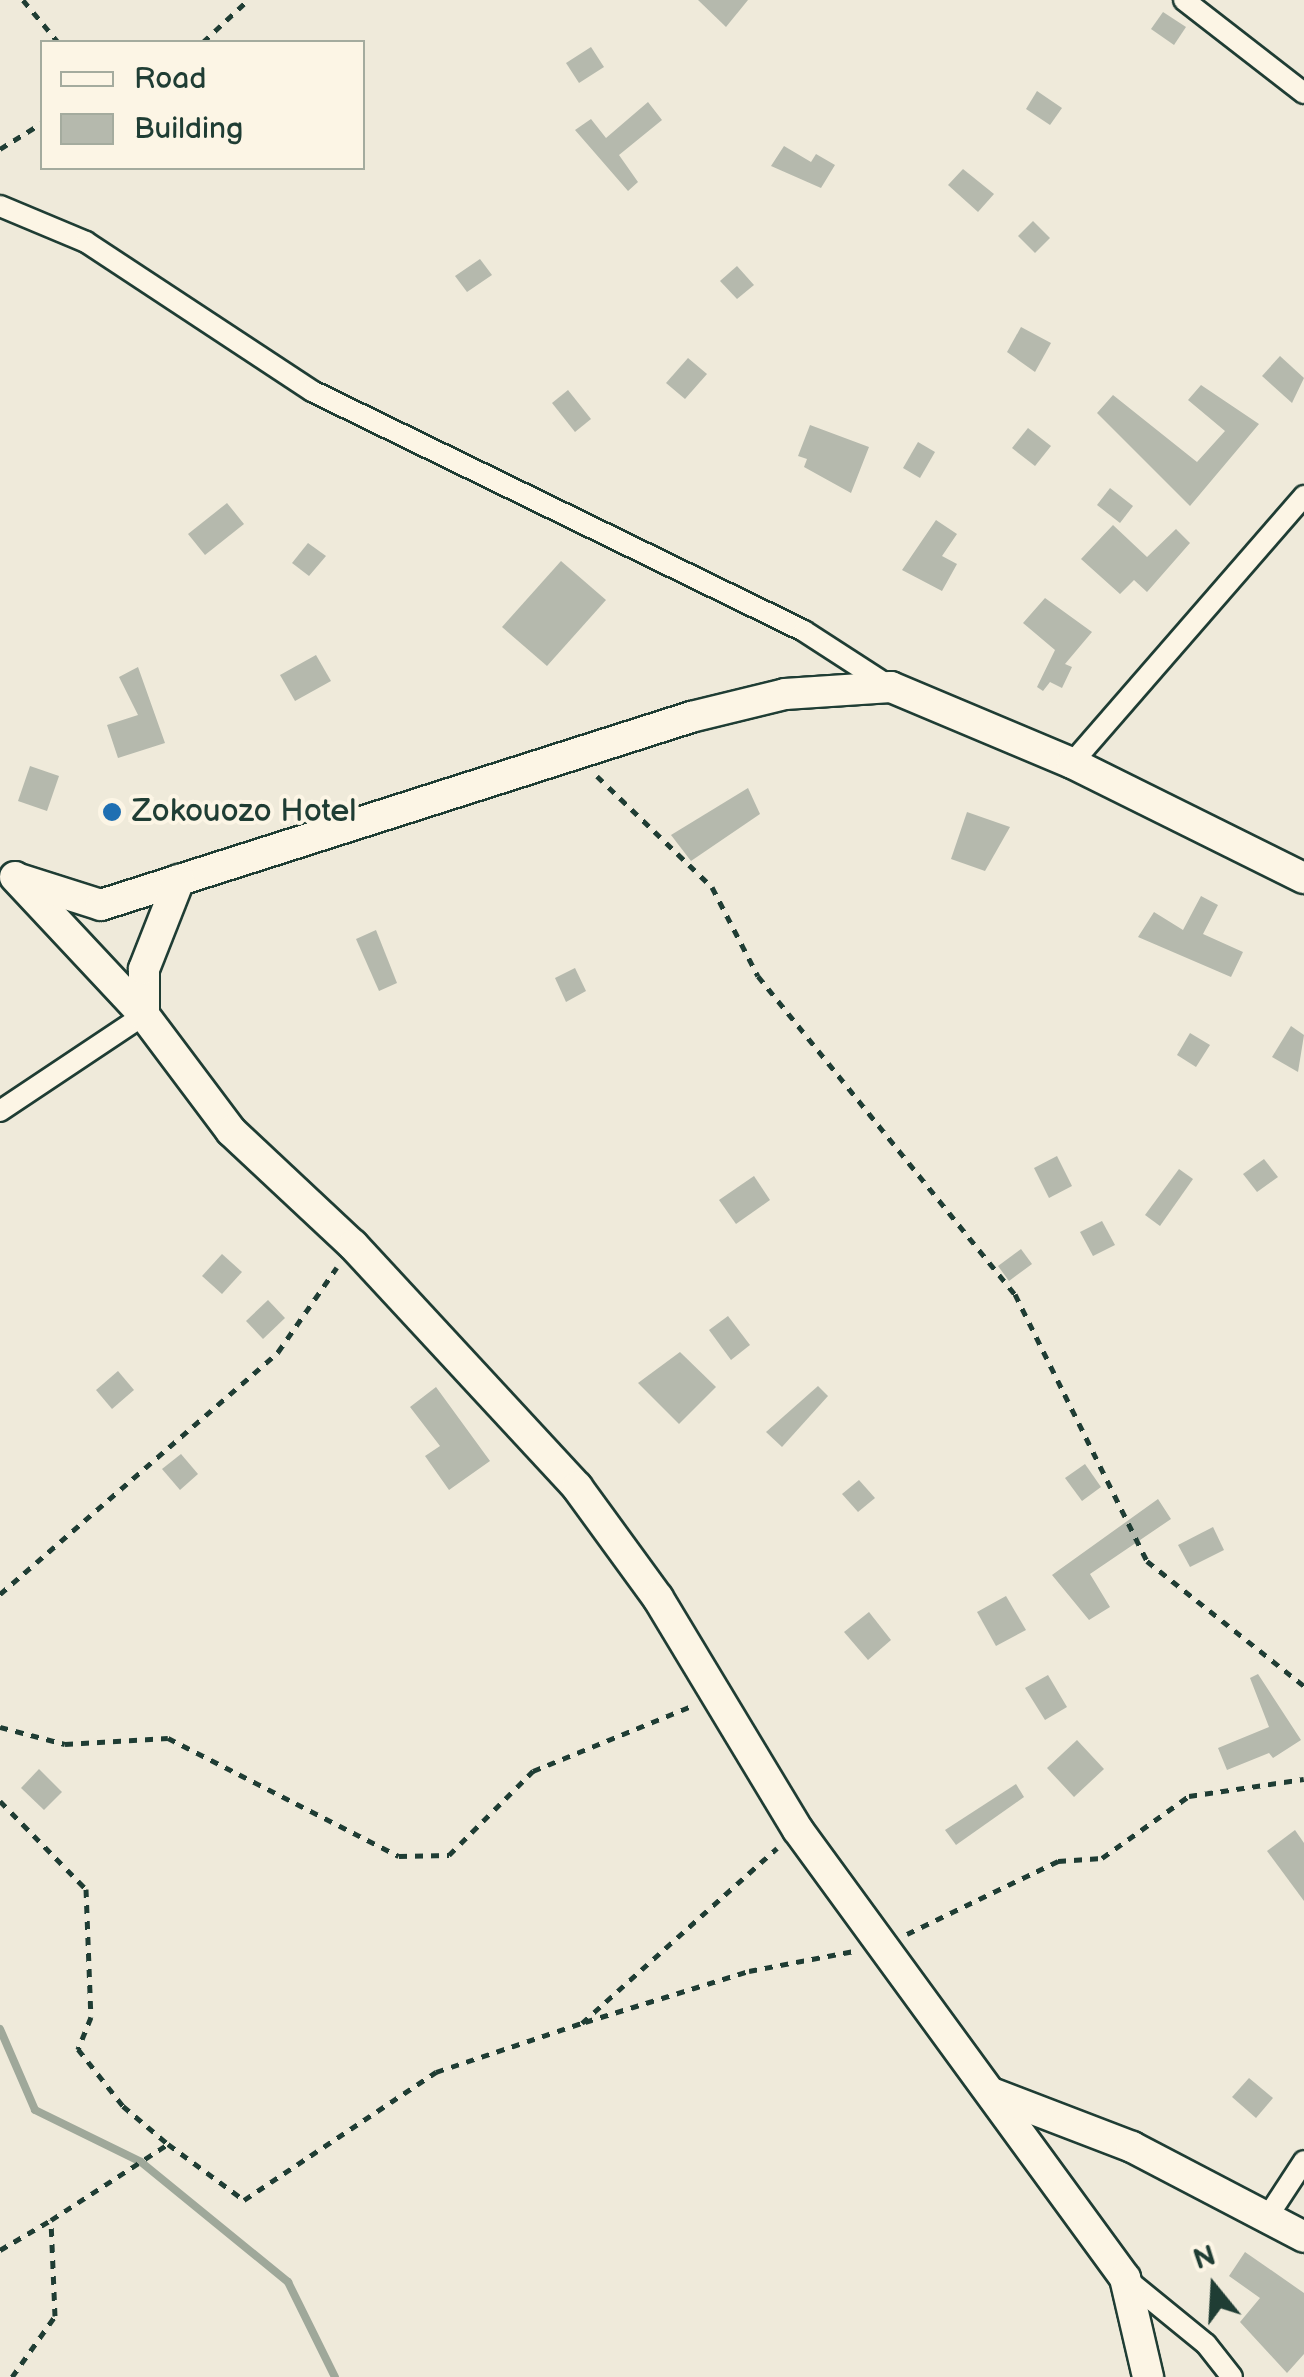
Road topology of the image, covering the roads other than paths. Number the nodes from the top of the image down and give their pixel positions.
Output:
1 (1184, 0) edge
2 (1304, 93) edge
3 (0, 206) edge
4 (1304, 496) edge
5 (891, 687) junction
6 (1072, 763) junction
7 (8, 872) edge
8 (1304, 878) edge
9 (179, 880) junction
10 (144, 1015) junction
11 (0, 1111) edge
12 (994, 2094) junction
13 (1304, 2160) edge
14 (1270, 2213) junction
15 (1304, 2237) edge
16 (1125, 2278) junction
17 (1148, 2377) edge
18 (1232, 2377) edge

1 - 2 street
3 - 5 street
4 - 6 street
5 - 6 street
5 - 9 street
6 - 8 street
7 - 9 street
7 - 10 street
9 - 10 street
10 - 11 street
10 - 12 street
12 - 14 street
12 - 16 street
13 - 14 street
14 - 15 street
16 - 17 street
16 - 18 street

